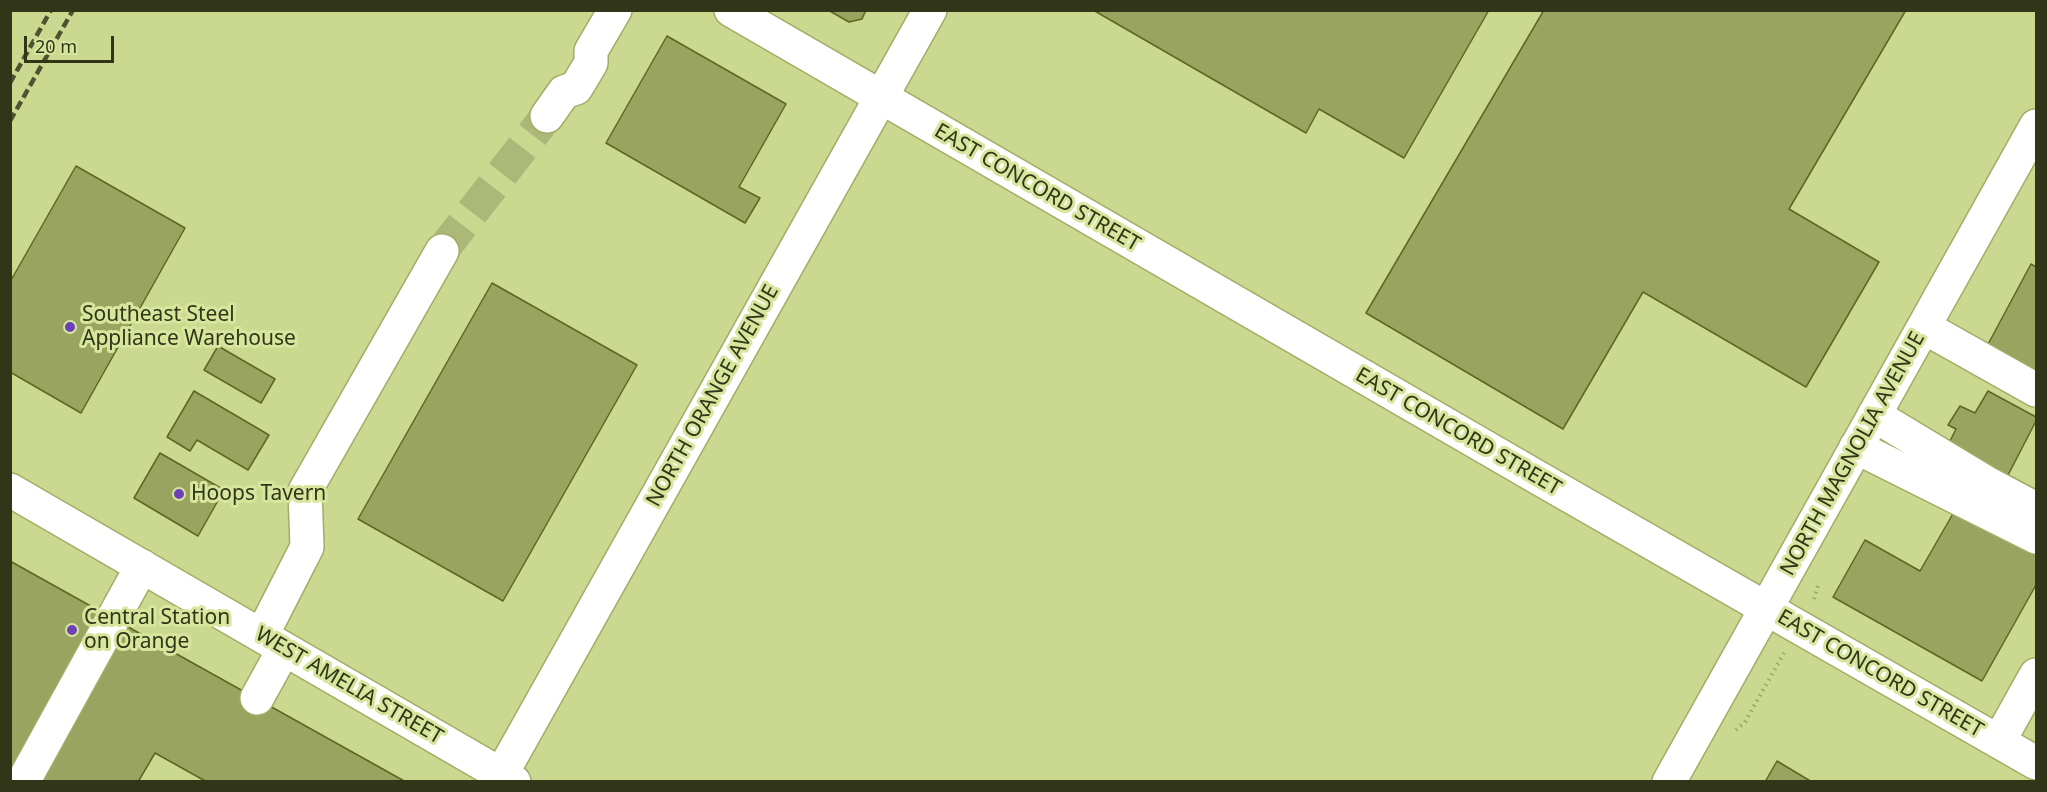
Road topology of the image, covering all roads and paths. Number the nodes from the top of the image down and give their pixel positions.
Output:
1 (615, 10) edge
2 (731, 10) edge
3 (930, 10) edge
4 (882, 97) junction
5 (556, 104) tunnel mouth
6 (2037, 126) edge
7 (442, 251) tunnel mouth
8 (1924, 327) junction
9 (2037, 390) edge
10 (1874, 415) junction
11 (1856, 447) junction
12 (10, 490) edge
13 (2037, 509) edge
14 (2037, 537) edge
15 (142, 566) junction
16 (1766, 609) junction
17 (273, 642) junction
18 (2037, 675) edge
19 (257, 698) dead end
20 (1999, 741) junction
21 (2037, 763) edge
22 (504, 779) edge
23 (23, 782) edge
24 (1669, 782) edge

1 - 5 street
2 - 4 street, EAST CONCORD STREET
3 - 4 street, NORTH ORANGE AVENUE
4 - 16 street, EAST CONCORD STREET
4 - 22 street, NORTH ORANGE AVENUE
6 - 8 street, NORTH MAGNOLIA AVENUE
7 - 17 street
8 - 9 street
8 - 10 street, NORTH MAGNOLIA AVENUE
10 - 11 street, NORTH MAGNOLIA AVENUE
10 - 13 street
11 - 14 street
11 - 16 street, NORTH MAGNOLIA AVENUE
12 - 15 street, WEST AMELIA STREET
15 - 17 street, WEST AMELIA STREET
15 - 23 street
16 - 20 street, EAST CONCORD STREET
16 - 24 street, NORTH MAGNOLIA AVENUE
17 - 19 street
17 - 22 street, WEST AMELIA STREET
18 - 20 street
20 - 21 street, EAST CONCORD STREET

